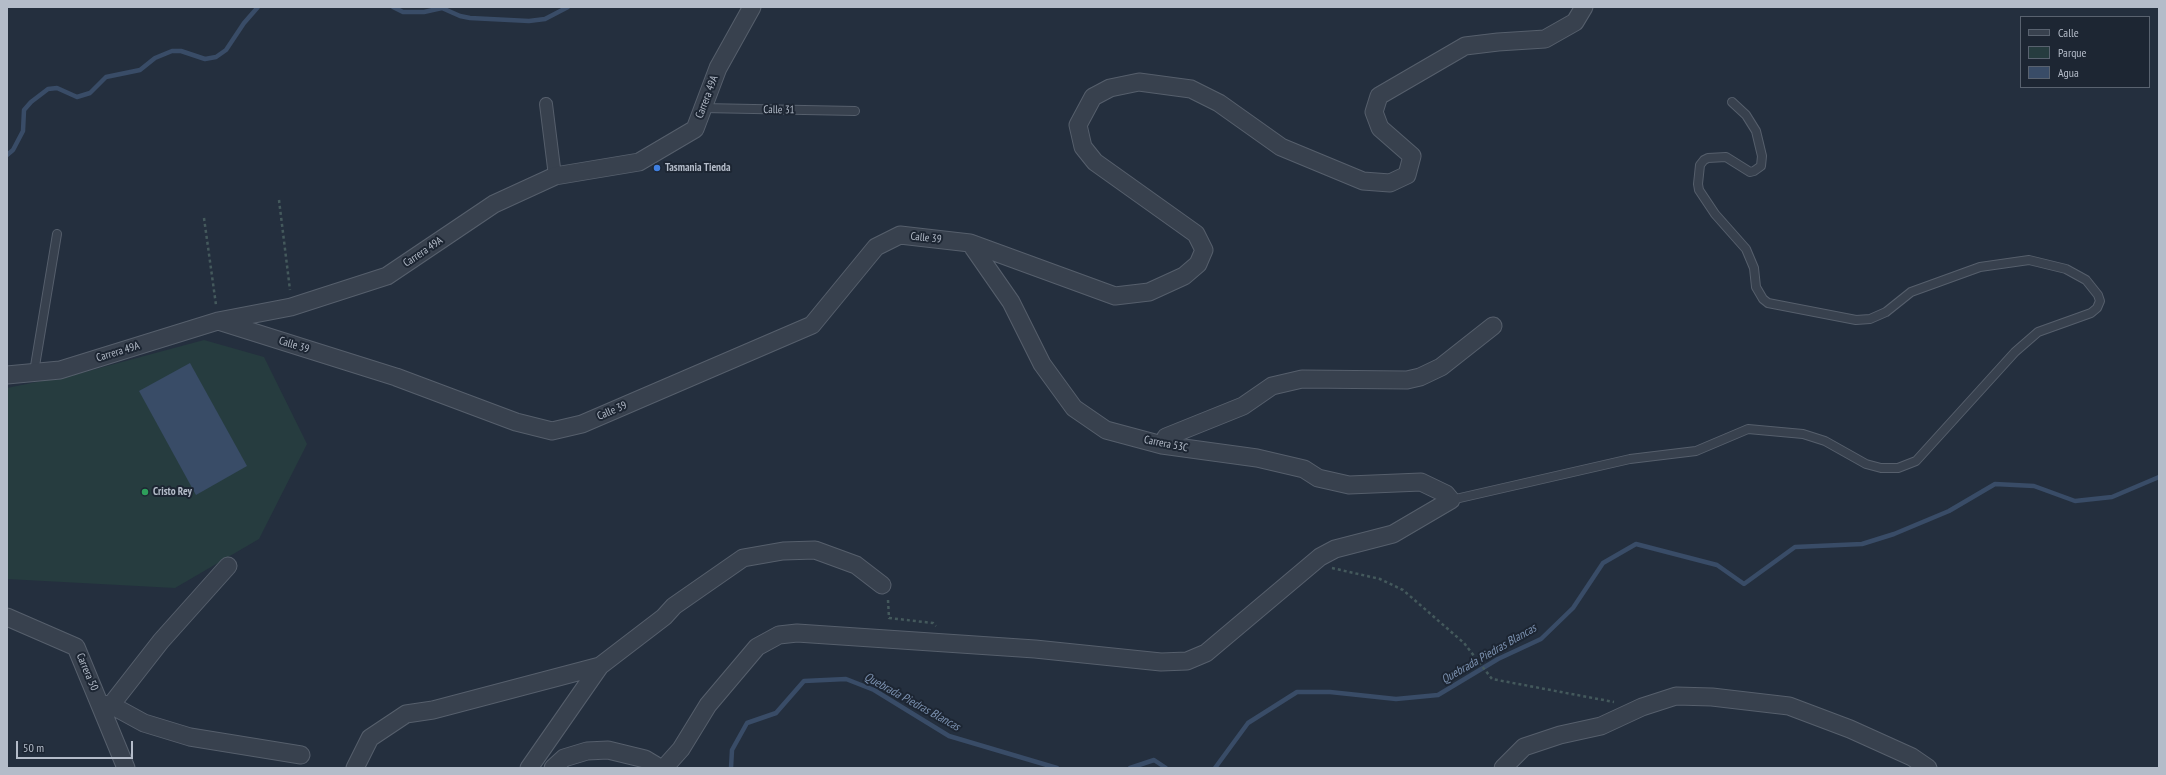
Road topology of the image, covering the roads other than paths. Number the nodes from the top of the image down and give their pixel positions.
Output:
1 (752, 7) edge
2 (1584, 7) edge
3 (1732, 102) dead end
4 (546, 104) dead end
5 (703, 108) junction
6 (856, 111) dead end
7 (555, 176) junction
8 (57, 234) dead end
9 (970, 242) junction
10 (218, 321) junction
11 (1493, 326) dead end
12 (34, 372) junction
13 (7, 375) edge
14 (1162, 445) junction
15 (1451, 500) junction
16 (228, 566) dead end
17 (882, 585) road end
18 (7, 617) edge
19 (600, 666) junction
20 (106, 704) junction
21 (301, 755) dead end
22 (126, 768) edge
23 (355, 768) edge
24 (529, 768) edge
25 (553, 768) edge
26 (660, 768) edge
27 (664, 768) edge
28 (1503, 768) edge
29 (1928, 768) edge

1 - 5 street, Carrera 49A
2 - 9 street, Calle 39
3 - 15 lane
4 - 7 street
5 - 6 lane, Calle 31
5 - 7 street, Carrera 49A
7 - 10 street, Carrera 49A
8 - 12 lane
9 - 10 street, Calle 39
9 - 14 street, Carrera 53C
10 - 12 street, Carrera 49A
11 - 14 street
12 - 13 street, Carrera 49A
14 - 15 street, Carrera 53C
15 - 27 street
16 - 20 street
17 - 19 street
18 - 20 street, Carrera 50
19 - 23 street
19 - 24 street
20 - 21 street
20 - 22 street, Carrera 50
25 - 26 street
28 - 29 street

